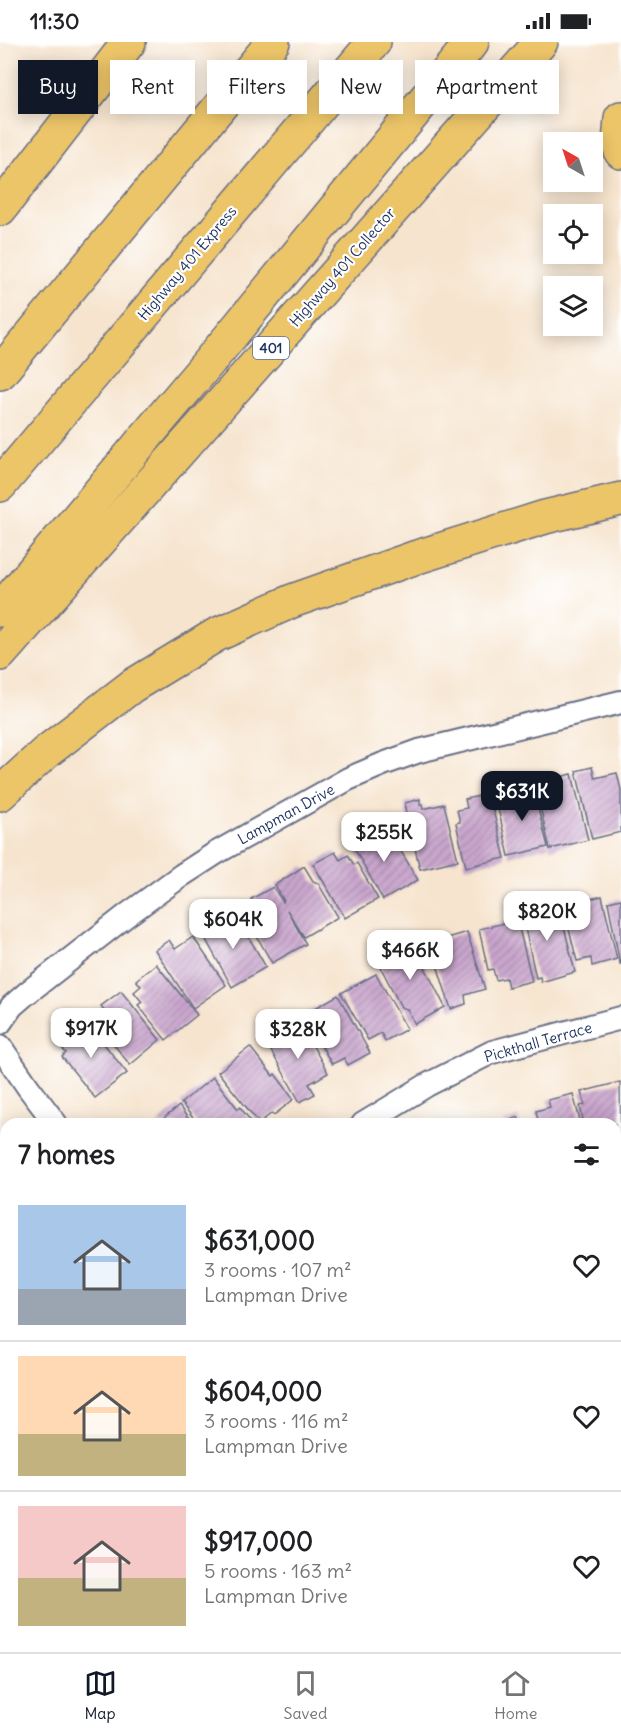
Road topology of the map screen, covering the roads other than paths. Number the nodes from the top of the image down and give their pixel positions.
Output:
1 (129, 42) edge
2 (273, 42) edge
3 (374, 42) edge
4 (472, 42) edge
5 (542, 42) edge
6 (621, 118) edge
7 (621, 152) edge
8 (0, 209) edge
9 (0, 373) edge
10 (0, 485) edge
11 (621, 499) edge
12 (0, 610) edge
13 (0, 654) edge
14 (621, 702) edge
15 (0, 794) edge
16 (621, 1018) edge
17 (0, 1023) edge
18 (0, 1046) edge
19 (51, 1118) edge
20 (373, 1118) edge

1 - 8 highway
2 - 9 highway
3 - 10 highway, Highway 401 Express
4 - 12 highway
5 - 13 highway, Highway 401 Collector / 401
6 - 7 highway
11 - 15 highway
14 - 17 street, Lampman Drive
16 - 20 street, Pickthall Terrace
18 - 19 street

